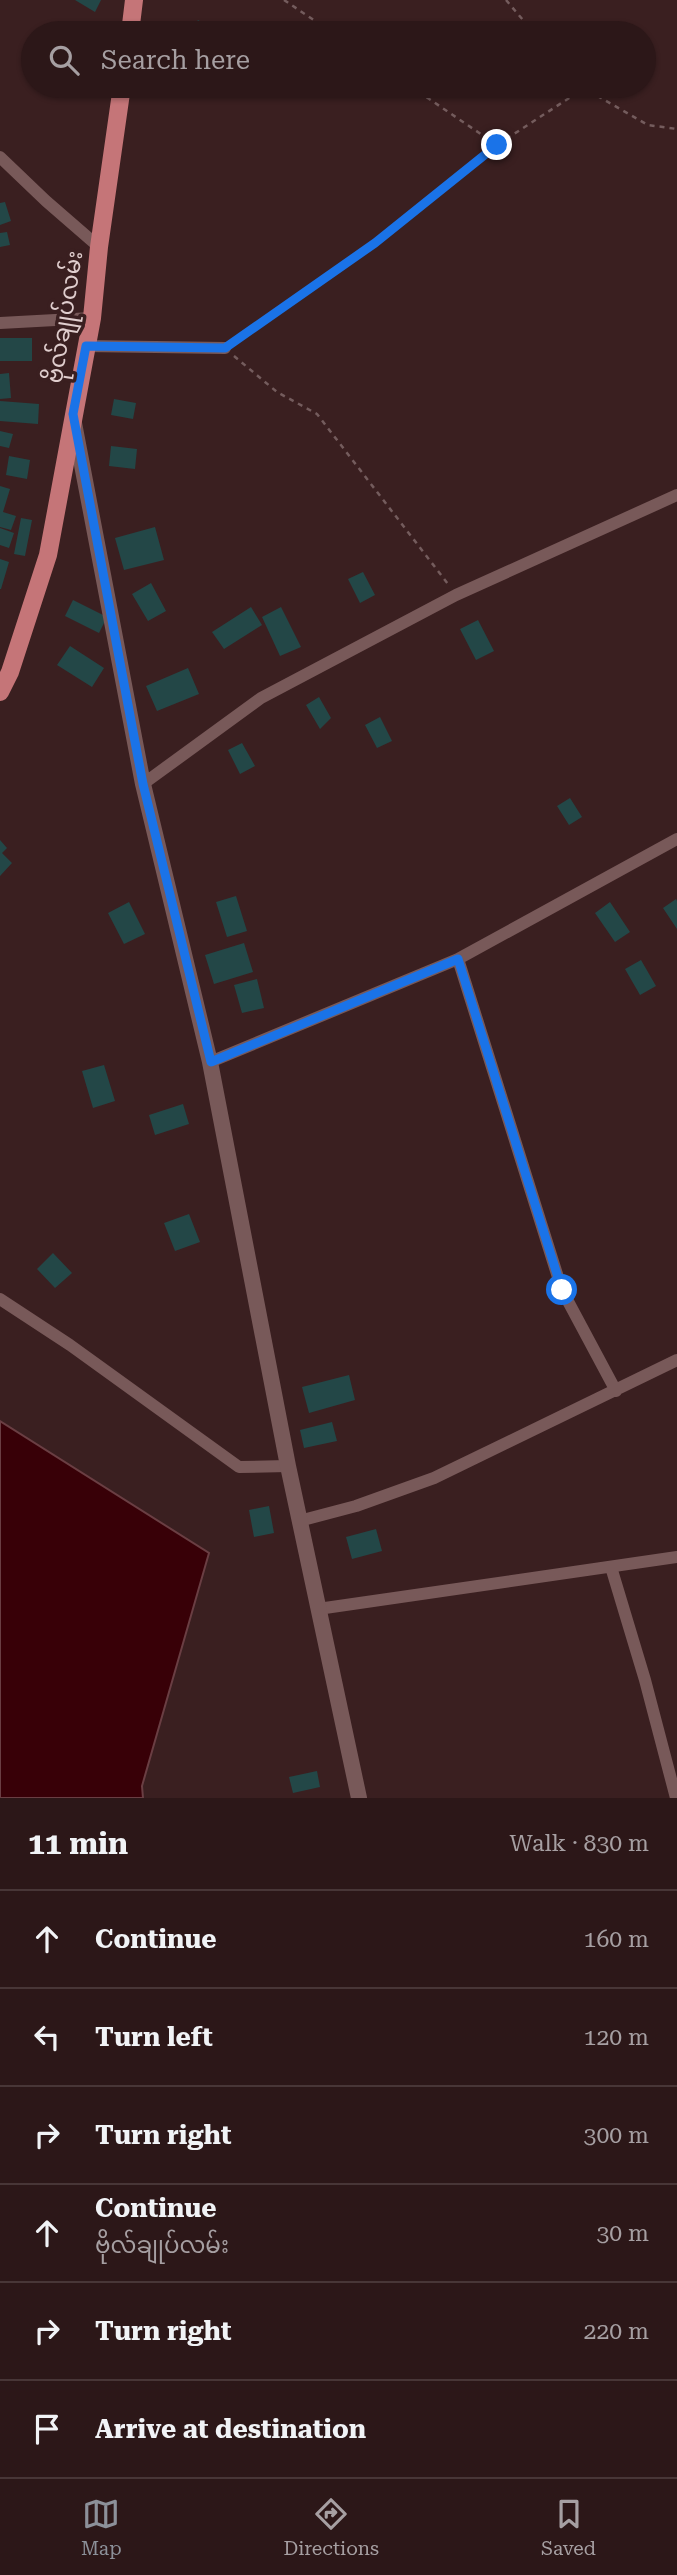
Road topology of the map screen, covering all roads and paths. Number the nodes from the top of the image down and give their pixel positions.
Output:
1 (134, 0) edge
2 (284, 0) edge
3 (506, 0) edge
4 (131, 21) edge
5 (315, 21) edge
6 (524, 21) edge
7 (120, 98) edge
8 (428, 98) edge
9 (566, 98) edge
10 (599, 98) edge
11 (677, 129) edge
12 (497, 145) junction
13 (0, 157) edge
14 (99, 247) junction
15 (92, 318) junction
16 (0, 323) edge
17 (86, 346) junction
18 (225, 348) junction
19 (73, 414) junction
20 (677, 495) edge
21 (456, 595) junction
22 (0, 692) edge
23 (143, 784) junction
24 (677, 839) edge
25 (458, 959) junction
26 (211, 1062) junction
27 (0, 1299) edge
28 (677, 1360) edge
29 (616, 1391) junction
30 (288, 1466) junction
31 (299, 1521) junction
32 (677, 1557) edge
33 (611, 1567) junction
34 (318, 1609) junction
35 (359, 1798) edge
36 (676, 1798) edge

1 - 4 main road
2 - 5 path
3 - 6 path
7 - 14 main road, ဗိုလ်ချုပ်လမ်း
8 - 12 path
9 - 12 path
10 - 11 path
12 - 18 path
13 - 14 street
14 - 15 main road, ဗိုလ်ချုပ်လမ်း
15 - 16 street
15 - 17 main road, ဗိုလ်ချုပ်လမ်း
17 - 18 street
17 - 19 main road, ဗိုလ်ချုပ်လမ်း
18 - 21 path
19 - 22 main road, ဗိုလ်ချုပ်လမ်း
19 - 23 street
20 - 21 street
21 - 23 street
23 - 26 street
24 - 25 street
25 - 26 street
25 - 29 street
26 - 30 street
27 - 30 street
28 - 29 street
29 - 31 street
30 - 31 street
31 - 34 street
32 - 33 street
33 - 34 street
33 - 36 street
34 - 35 street

